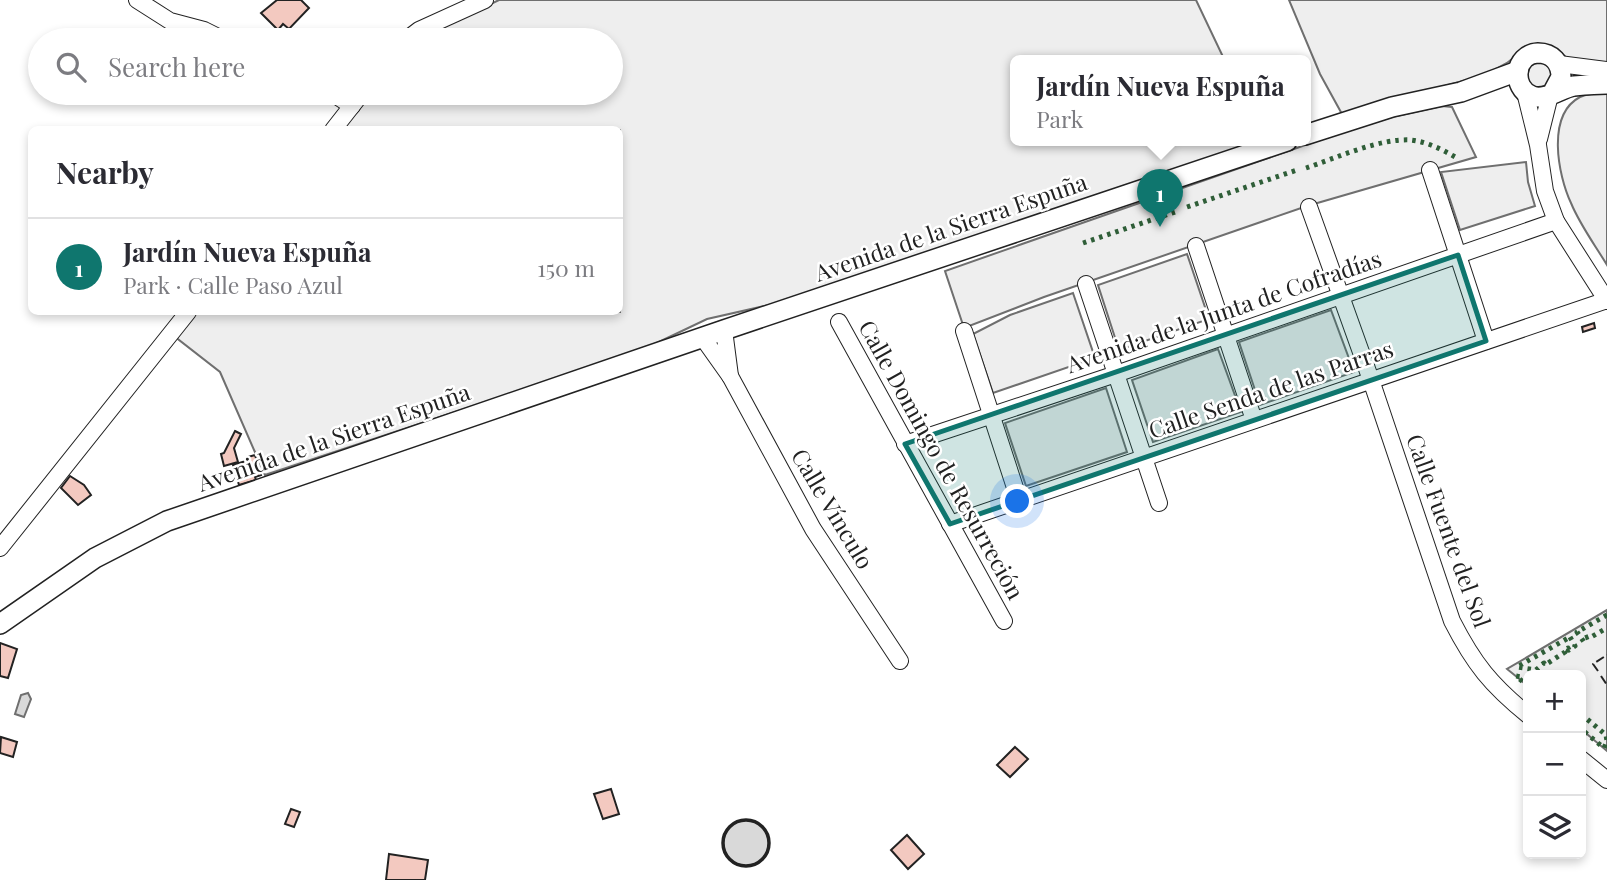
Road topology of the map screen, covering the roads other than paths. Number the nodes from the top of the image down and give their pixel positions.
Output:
1 (137, 0) edge
2 (485, 0) edge
3 (196, 28) edge
4 (423, 28) edge
5 (1560, 68) junction
6 (1607, 70) edge
7 (1518, 71) junction
8 (1607, 77) edge
9 (1607, 84) edge
10 (1525, 91) junction
11 (1461, 92) junction
12 (1551, 93) junction
13 (352, 105) edge
14 (336, 126) edge
15 (1311, 133) edge
16 (1538, 145) junction
17 (1272, 146) edge
18 (1430, 170) dead end
19 (1309, 207) dead end
20 (1556, 221) junction
21 (1196, 246) dead end
22 (1458, 255) junction
23 (1087, 284) dead end
24 (1340, 296) junction
25 (1607, 300) edge
26 (789, 308) junction
27 (186, 315) edge
28 (838, 322) dead end
29 (723, 330) junction
30 (964, 331) dead end
31 (1225, 336) junction
32 (703, 338) junction
33 (1486, 341) junction
34 (1116, 374) junction
35 (730, 376) junction
36 (1371, 380) junction
37 (991, 415) junction
38 (1254, 420) junction
39 (905, 444) junction
40 (1144, 457) junction
41 (1019, 500) junction
42 (1159, 503) dead end
43 (950, 524) junction
44 (0, 548) edge
45 (1003, 621) dead end
46 (0, 624) edge
47 (900, 661) dead end
48 (1523, 710) edge
49 (1586, 763) edge
50 (1607, 780) edge

1 - 3 street
2 - 4 street
5 - 6 street
5 - 7 main road
5 - 8 main road
5 - 12 main road
7 - 10 main road
7 - 11 main road
9 - 12 main road
10 - 11 main road
10 - 12 main road
10 - 16 street
11 - 15 main road
12 - 16 street
13 - 14 street
16 - 20 street
17 - 26 main road, Avenida de la Sierra Espuña
18 - 22 street
19 - 24 street, Calle Fuente del Sol
20 - 22 street, Avenida de la Junta de Cofradías
20 - 25 street
21 - 31 street
22 - 24 street, Avenida de la Junta de Cofradías
22 - 33 street
23 - 34 street
24 - 31 street, Avenida de la Junta de Cofradías
24 - 36 street, Calle Fuente del Sol
25 - 33 street, Calle Senda de las Parras
26 - 29 main road, Avenida de la Sierra Espuña
26 - 32 main road, Avenida de la Sierra Espuña
27 - 44 street
28 - 39 street, Calle Domingo de Resurreción
29 - 32 main road, Avenida de la Sierra Espuña
29 - 35 street, Calle Vínculo
30 - 37 street
31 - 34 street, Avenida de la Junta de Cofradías
31 - 38 street
32 - 35 street, Calle Vínculo
32 - 46 main road, Avenida de la Sierra Espuña
33 - 36 street, Calle Senda de las Parras
34 - 37 street, Avenida de la Junta de Cofradías
34 - 40 street
35 - 47 street, Calle Vínculo
36 - 38 street, Calle Senda de las Parras
36 - 48 street, Calle Fuente del Sol
37 - 39 street, Avenida de la Junta de Cofradías
37 - 41 street
38 - 40 street, Calle Senda de las Parras
39 - 43 street, Calle Domingo de Resurreción
40 - 41 street, Calle Senda de las Parras
40 - 42 street
41 - 43 street, Calle Senda de las Parras
43 - 45 street, Calle Domingo de Resurreción
49 - 50 street

